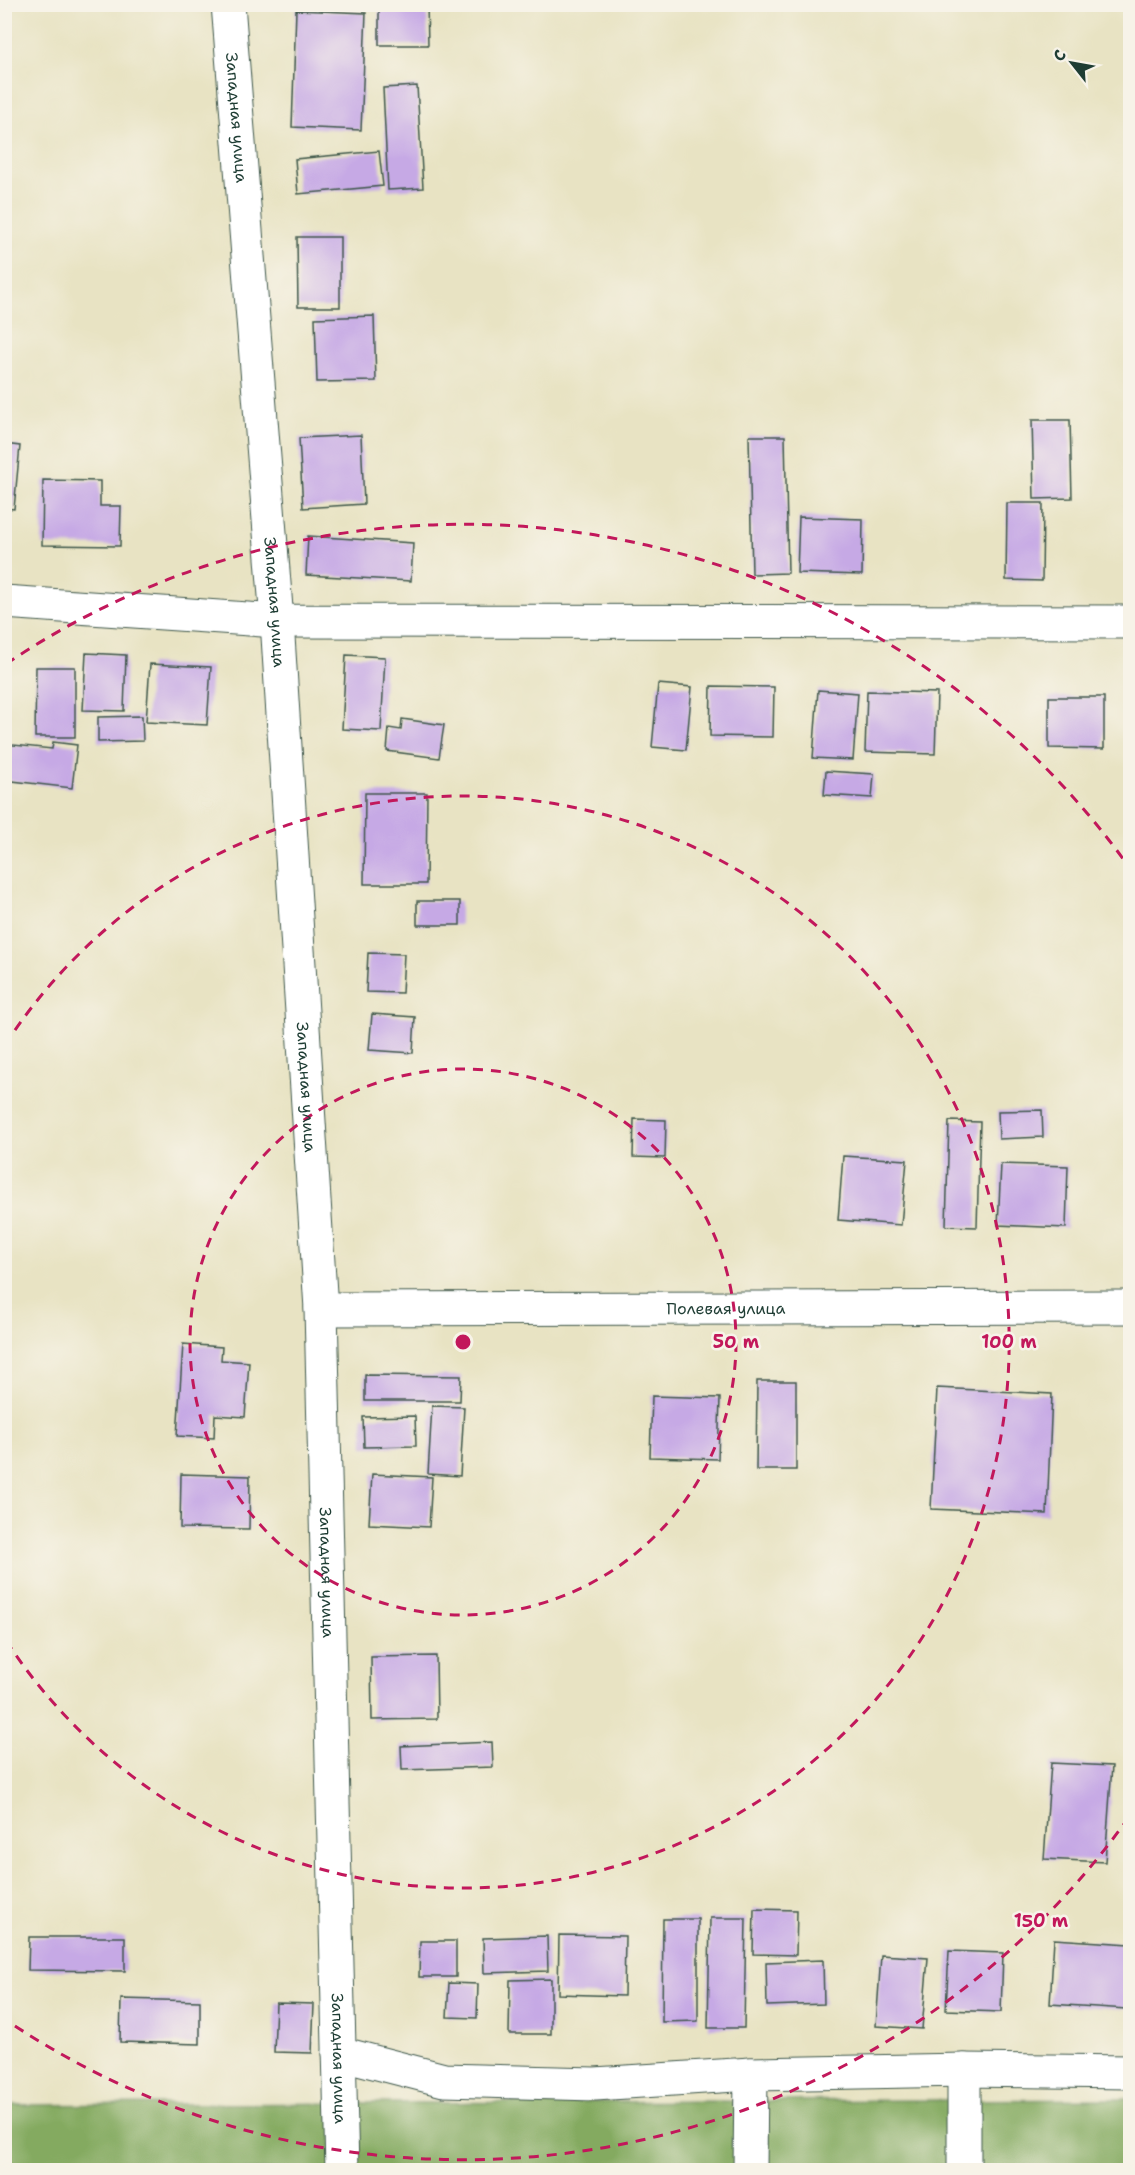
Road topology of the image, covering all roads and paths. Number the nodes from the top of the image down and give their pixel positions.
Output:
1 (228, 4) edge
2 (4, 602) edge
3 (277, 621) junction
4 (1131, 622) edge
5 (1131, 1307) edge
6 (321, 1309) junction
7 (339, 2053) junction
8 (964, 2070) junction
9 (1131, 2072) edge
10 (751, 2074) junction
11 (342, 2170) edge
12 (750, 2170) edge
13 (964, 2170) edge

1 - 3 street, Западная улица
2 - 3 street
3 - 4 street
3 - 6 street, Западная улица
5 - 6 street, Полевая улица
6 - 7 street, Западная улица
7 - 10 street
7 - 11 street, Западная улица
8 - 9 street
8 - 10 street
8 - 13 street
10 - 12 street

